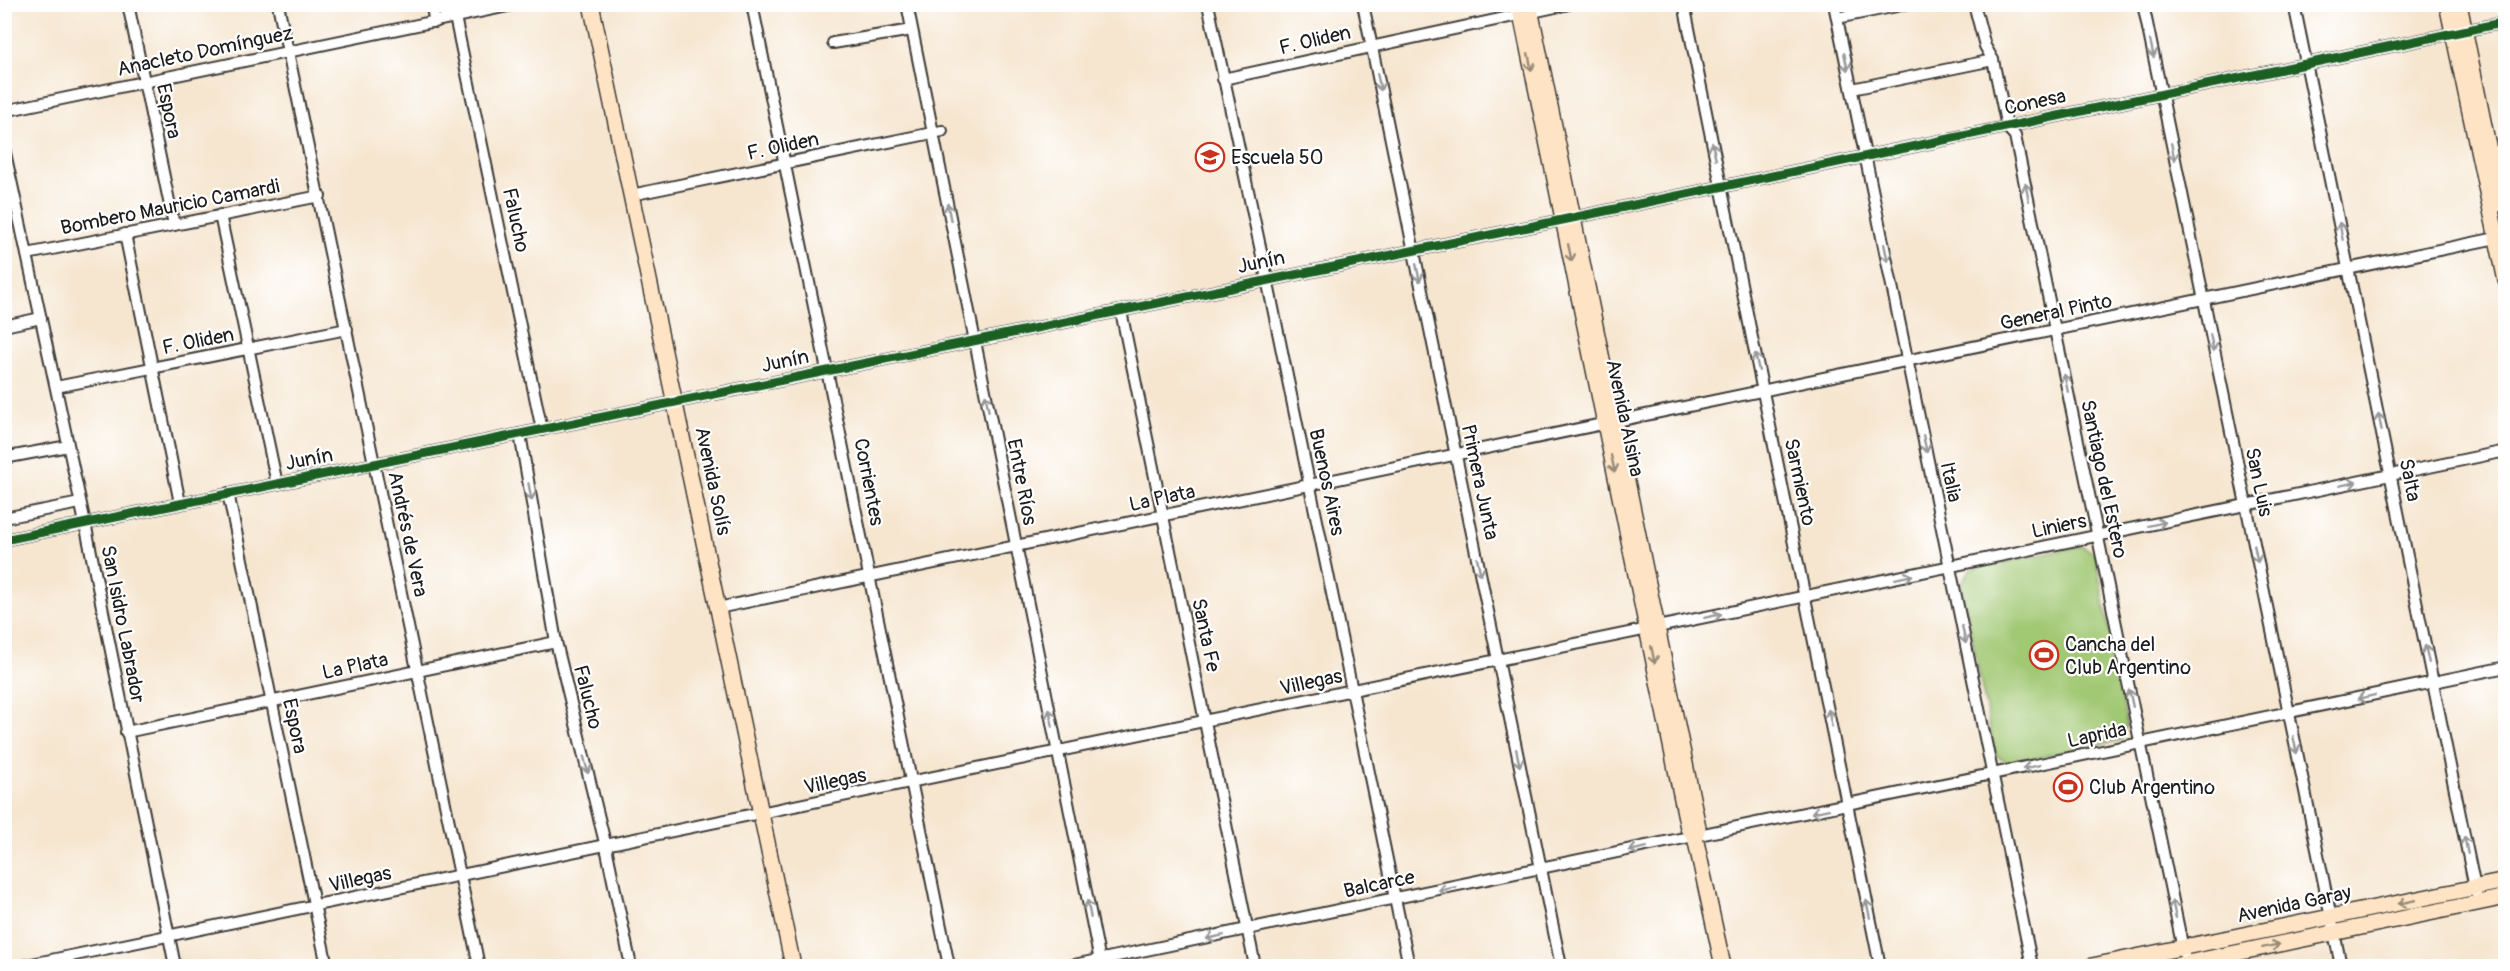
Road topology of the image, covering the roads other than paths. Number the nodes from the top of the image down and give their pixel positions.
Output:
1 (128, 4) edge
2 (278, 4) edge
3 (431, 4) edge
4 (518, 4) edge
5 (591, 4) edge
6 (752, 4) edge
7 (907, 4) edge
8 (1208, 4) edge
9 (1363, 4) edge
10 (1569, 4) edge
11 (1684, 4) edge
12 (1834, 4) edge
13 (1907, 4) edge
14 (1974, 4) edge
15 (2143, 4) edge
16 (2294, 4) edge
17 (2447, 4) edge
18 (2459, 4) edge
19 (1525, 9) edge
20 (455, 17) junction
21 (1837, 18) junction
22 (435, 22) junction
23 (2505, 22) edge
24 (912, 30) junction
25 (2458, 32) junction
26 (833, 43) dead end
27 (1371, 46) junction
28 (288, 52) junction
29 (1993, 60) junction
30 (2307, 64) junction
31 (1223, 79) junction
32 (144, 82) junction
33 (1852, 89) junction
34 (2161, 94) junction
35 (4, 111) edge
36 (2007, 127) junction
37 (938, 132) junction
38 (4, 148) edge
39 (1866, 156) junction
40 (787, 164) junction
41 (1721, 186) junction
42 (631, 195) junction
43 (320, 196) junction
44 (220, 215) junction
45 (1568, 218) junction
46 (174, 225) junction
47 (125, 234) junction
48 (2502, 235) edge
49 (1413, 250) junction
50 (27, 254) junction
51 (2349, 270) junction
52 (1267, 279) junction
53 (2505, 281) edge
54 (2204, 300) junction
55 (1121, 311) junction
56 (41, 318) junction
57 (4, 326) edge
58 (347, 329) junction
59 (2056, 330) junction
60 (975, 341) junction
61 (248, 349) junction
62 (1908, 361) junction
63 (152, 368) junction
64 (829, 371) junction
65 (56, 387) junction
66 (1763, 391) junction
67 (675, 402) junction
68 (1610, 423) junction
69 (542, 430) junction
70 (520, 434) junction
71 (68, 446) junction
72 (2505, 451) edge
73 (1456, 455) junction
74 (5, 456) edge
75 (375, 464) junction
76 (2391, 475) junction
77 (277, 484) junction
78 (1310, 485) junction
79 (228, 493) junction
80 (80, 503) junction
81 (180, 503) junction
82 (2246, 506) junction
83 (1163, 516) junction
84 (4, 518) edge
85 (85, 523) junction
86 (2098, 536) junction
87 (4, 540) edge
88 (1016, 546) junction
89 (1950, 567) junction
90 (870, 577) junction
91 (1805, 597) junction
92 (718, 608) junction
93 (1652, 629) junction
94 (556, 642) junction
95 (1498, 661) junction
96 (2505, 667) edge
97 (418, 671) junction
98 (2433, 683) junction
99 (1352, 692) junction
100 (272, 702) junction
101 (2288, 713) junction
102 (1206, 722) junction
103 (126, 732) junction
104 (2140, 744) junction
105 (1058, 753) junction
106 (1992, 775) junction
107 (912, 783) junction
108 (1847, 806) junction
109 (761, 814) junction
110 (1695, 837) junction
111 (606, 847) junction
112 (1541, 869) junction
113 (461, 877) junction
114 (2505, 881) edge
115 (2476, 895) junction
116 (2505, 897) edge
117 (1395, 899) junction
118 (314, 907) junction
119 (2331, 918) junction
120 (1248, 930) junction
121 (2334, 934) junction
122 (168, 937) junction
123 (2182, 948) junction
124 (1100, 963) edge
125 (22, 966) edge
126 (175, 966) edge
127 (327, 966) edge
128 (479, 966) edge
129 (631, 966) edge
130 (793, 966) edge
131 (949, 966) edge
132 (1069, 966) edge
133 (1255, 966) edge
134 (1409, 966) edge
135 (1561, 966) edge
136 (1723, 966) edge
137 (1880, 966) edge
138 (2032, 966) edge
139 (2092, 966) edge
140 (2181, 966) edge
141 (2341, 966) edge

1 - 32 street, Espora
2 - 28 street, Andrés de Vera
3 - 22 street
4 - 20 street, Anacleto Domínguez
5 - 42 street, Avenida Solís
6 - 40 street, Corrientes
7 - 24 street, Entre Ríos
8 - 31 street, Buenos Aires
9 - 27 street, Primera Junta
10 - 19 street, F. Oliden
41 -> 11 street, Sarmiento
12 - 21 street, Italia
13 - 21 street
14 - 29 street, Santiago del Estero
15 -> 34 street, San Luis
16 - 30 street, Salta
17 - 25 street
18 - 25 street
19 - 27 street, F. Oliden
19 - 45 street, Avenida Alsina
20 - 22 street, Anacleto Domínguez
20 - 69 street, Falucho
21 -> 33 street, Italia
22 - 28 street, Anacleto Domínguez
23 - 25 street, Conesa
24 - 26 street
24 - 37 street, Entre Ríos
25 - 30 street, Conesa
25 - 48 street
27 - 31 street, F. Oliden
27 -> 49 street, Primera Junta
28 - 32 street, Anacleto Domínguez
28 - 43 street, Andrés de Vera
29 - 33 street
29 - 36 street, Santiago del Estero
30 - 34 street, Conesa
51 -> 30 street, Salta
31 - 52 street, Buenos Aires
32 - 35 street, Anacleto Domínguez
32 - 46 street, Espora
33 - 39 street, Italia
34 - 36 street, Conesa
34 -> 54 street, San Luis
36 - 39 street, Conesa
59 -> 36 street, Santiago del Estero
37 - 40 street, F. Oliden
60 -> 37 street, Entre Ríos
38 - 50 street, San Isidro Labrador
39 - 41 street, Conesa
39 -> 62 street, Italia
40 - 42 street, F. Oliden
40 - 64 street, Corrientes
41 - 45 street, Conesa
66 -> 41 street, Sarmiento
42 - 67 street, Avenida Solís
43 - 44 street, Bombero Mauricio Camardi
43 - 58 street, Andrés de Vera
44 - 46 street, Bombero Mauricio Camardi
44 - 61 street
45 - 49 street, Junín
45 - 68 street, Avenida Alsina
46 - 47 street, Bombero Mauricio Camardi
47 - 50 street, Bombero Mauricio Camardi
47 - 63 street
48 - 51 street, General Pinto
48 - 53 street
49 - 52 street, Junín
49 -> 73 street, Primera Junta
50 - 56 street, San Isidro Labrador
51 - 54 street, General Pinto
76 -> 51 street, Salta
52 - 55 street, Junín
52 - 78 street, Buenos Aires
54 - 59 street, General Pinto
54 -> 82 street, San Luis
55 - 60 street, Junín
55 - 83 street, Santa Fe
56 - 57 street
56 - 65 street, San Isidro Labrador
58 - 61 street, F. Oliden
58 - 75 street, Andrés de Vera
59 - 62 street, General Pinto
86 -> 59 street, Santiago del Estero
60 - 64 street, Junín
88 -> 60 street, Entre Ríos
61 - 63 street, F. Oliden
61 - 77 street
62 - 66 street, General Pinto
62 -> 89 street, Italia
63 - 65 street, F. Oliden
63 - 81 street
64 - 67 street, Junín
64 - 90 street, Corrientes
65 - 71 street, San Isidro Labrador
66 - 68 street, General Pinto
66 - 91 street, Sarmiento
67 - 69 street, Junín
67 - 92 street, Avenida Solís
68 - 73 street, La Plata
68 - 93 street, Avenida Alsina
69 - 70 street, Junín
70 - 75 street, Junín
70 -> 94 street, Falucho
71 - 74 street
71 - 80 street, San Isidro Labrador
72 - 76 street, Liniers
73 - 78 street, La Plata
73 -> 95 street, Primera Junta
75 - 77 street, Junín
75 - 97 street, Andrés de Vera
82 -> 76 street, Liniers
98 -> 76 street, Salta
77 - 79 street, Junín
78 - 83 street, La Plata
78 - 99 street, Buenos Aires
79 - 81 street, Junín
79 - 100 street, Espora
80 - 84 street
80 - 85 street, San Isidro Labrador
81 - 85 street, Junín
86 -> 82 street, Liniers
82 -> 101 street, San Luis
83 - 88 street, La Plata
83 - 102 street, Santa Fe
85 - 87 street, Junín
85 - 103 street, San Isidro Labrador
86 - 89 street, Liniers
104 -> 86 street, Santiago del Estero
88 - 90 street, La Plata
105 -> 88 street, Entre Ríos
91 -> 89 street, Liniers
89 -> 106 street, Italia
90 - 92 street, La Plata
90 - 107 street, Corrientes
93 -> 91 street, Liniers
108 -> 91 street, Sarmiento
92 - 109 street, Avenida Solís
93 - 95 street, Villegas
93 - 110 street, Avenida Alsina
94 - 97 street, La Plata
94 -> 111 street, Falucho
95 - 99 street, Villegas
95 -> 112 street, Primera Junta
96 - 98 street, Laprida
97 - 100 street, La Plata
97 - 113 street, Andrés de Vera
98 -> 101 street, Laprida
115 -> 98 street, Salta
99 - 102 street, Villegas
99 - 117 street, Buenos Aires
100 - 103 street, La Plata
100 - 118 street, Espora
101 - 104 street, Laprida
101 -> 119 street, San Luis
102 - 105 street, Villegas
102 - 120 street, Santa Fe
103 - 122 street, San Isidro Labrador
104 -> 106 street, Laprida
123 -> 104 street, Santiago del Estero
105 - 107 street, Villegas
124 -> 105 street, Entre Ríos
106 - 108 street, Laprida
106 - 138 street, Italia
107 - 109 street, Villegas
107 - 131 street, Corrientes
108 -> 110 street, Laprida
137 -> 108 street, Sarmiento
109 - 111 street, Villegas
109 - 130 street, Avenida Solís
110 -> 112 street, Balcarce
110 - 136 street, Avenida Alsina
111 - 113 street, Villegas
111 - 129 street, Falucho
112 -> 117 street, Balcarce
112 - 135 street, Primera Junta
113 - 118 street, Villegas
113 - 128 street, Andrés de Vera
114 - 115 street, Avenida Garay
115 - 116 street, Avenida Garay
115 -> 119 street, Avenida Garay
115 - 121 street, Avenida Garay
117 - 120 street, Balcarce
117 - 134 street, Buenos Aires
118 - 122 street, Villegas
118 - 127 street, Espora
119 - 121 street, San Luis
119 - 123 street, Avenida Garay
120 -> 124 street, Balcarce
120 - 133 street, Santa Fe
140 -> 121 street, Avenida Garay
121 - 141 street, San Luis
122 - 125 street, Villegas
122 - 126 street, San Isidro Labrador
123 - 139 street, Avenida Garay
123 - 140 street, Santiago del Estero
124 - 132 street, Balcarce

